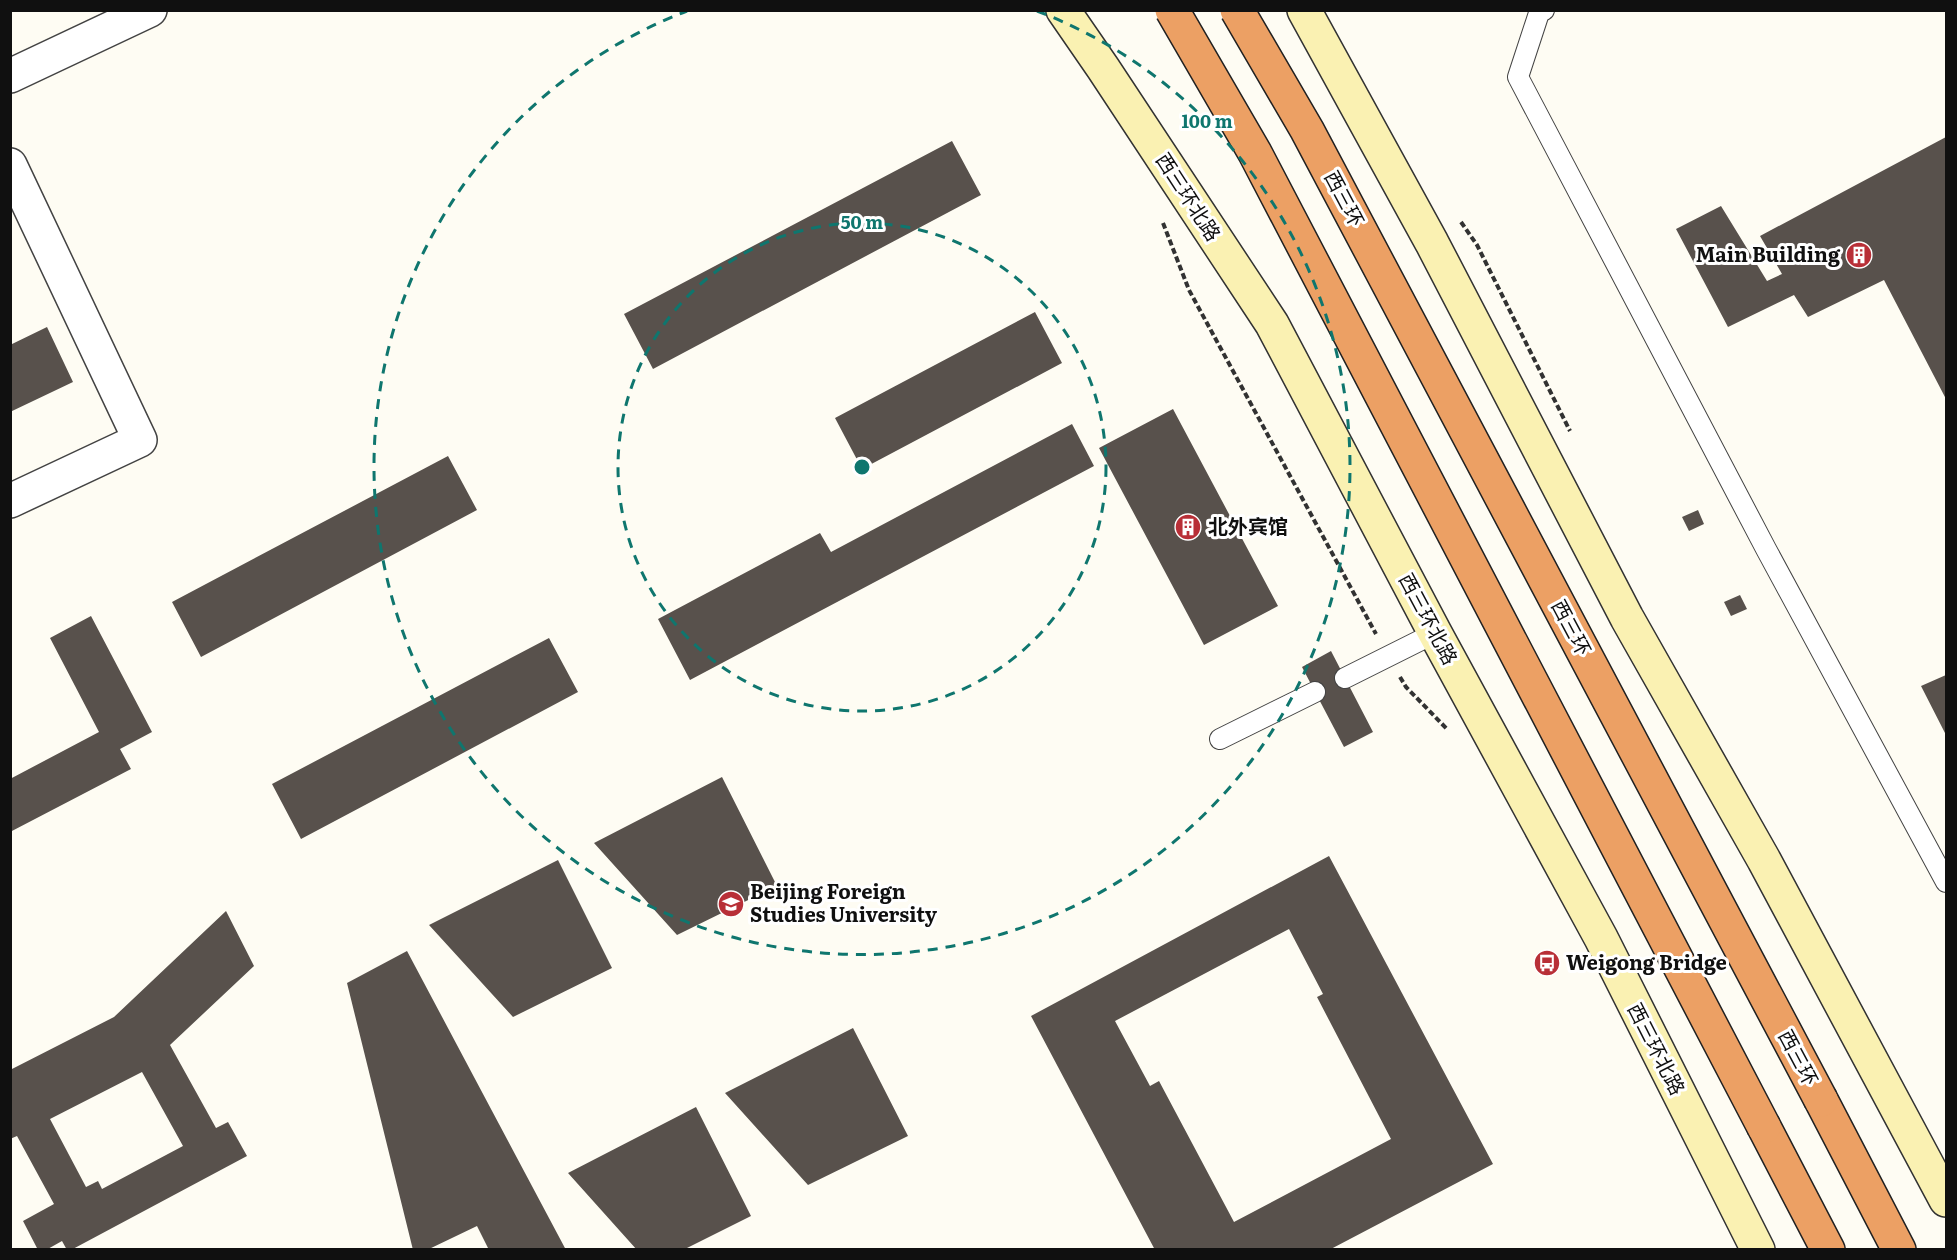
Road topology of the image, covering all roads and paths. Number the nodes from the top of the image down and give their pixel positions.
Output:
1 (150, 10) edge
2 (1063, 10) edge
3 (1172, 10) edge
4 (1237, 10) edge
5 (1304, 10) edge
6 (1544, 10) edge
7 (10, 76) edge
8 (10, 165) edge
9 (1159, 213) dead end
10 (10, 501) edge
11 (1435, 633) junction
12 (1388, 656) junction
13 (1345, 678) dead end
14 (1315, 692) dead end
15 (1455, 737) dead end
16 (1220, 739) dead end
17 (1947, 882) edge
18 (1947, 1200) edge
19 (1758, 1250) edge
20 (1828, 1250) edge
21 (1899, 1250) edge

1 - 7 street
2 - 11 street, 西三环北路
3 - 20 highway, bridge
4 - 21 highway, 西三环, bridge
5 - 18 street
6 - 17 lane
8 - 10 street
9 - 12 path
11 - 12 lane
11 - 19 street, 西三环北路
12 - 13 lane
12 - 15 path
14 - 16 lane

